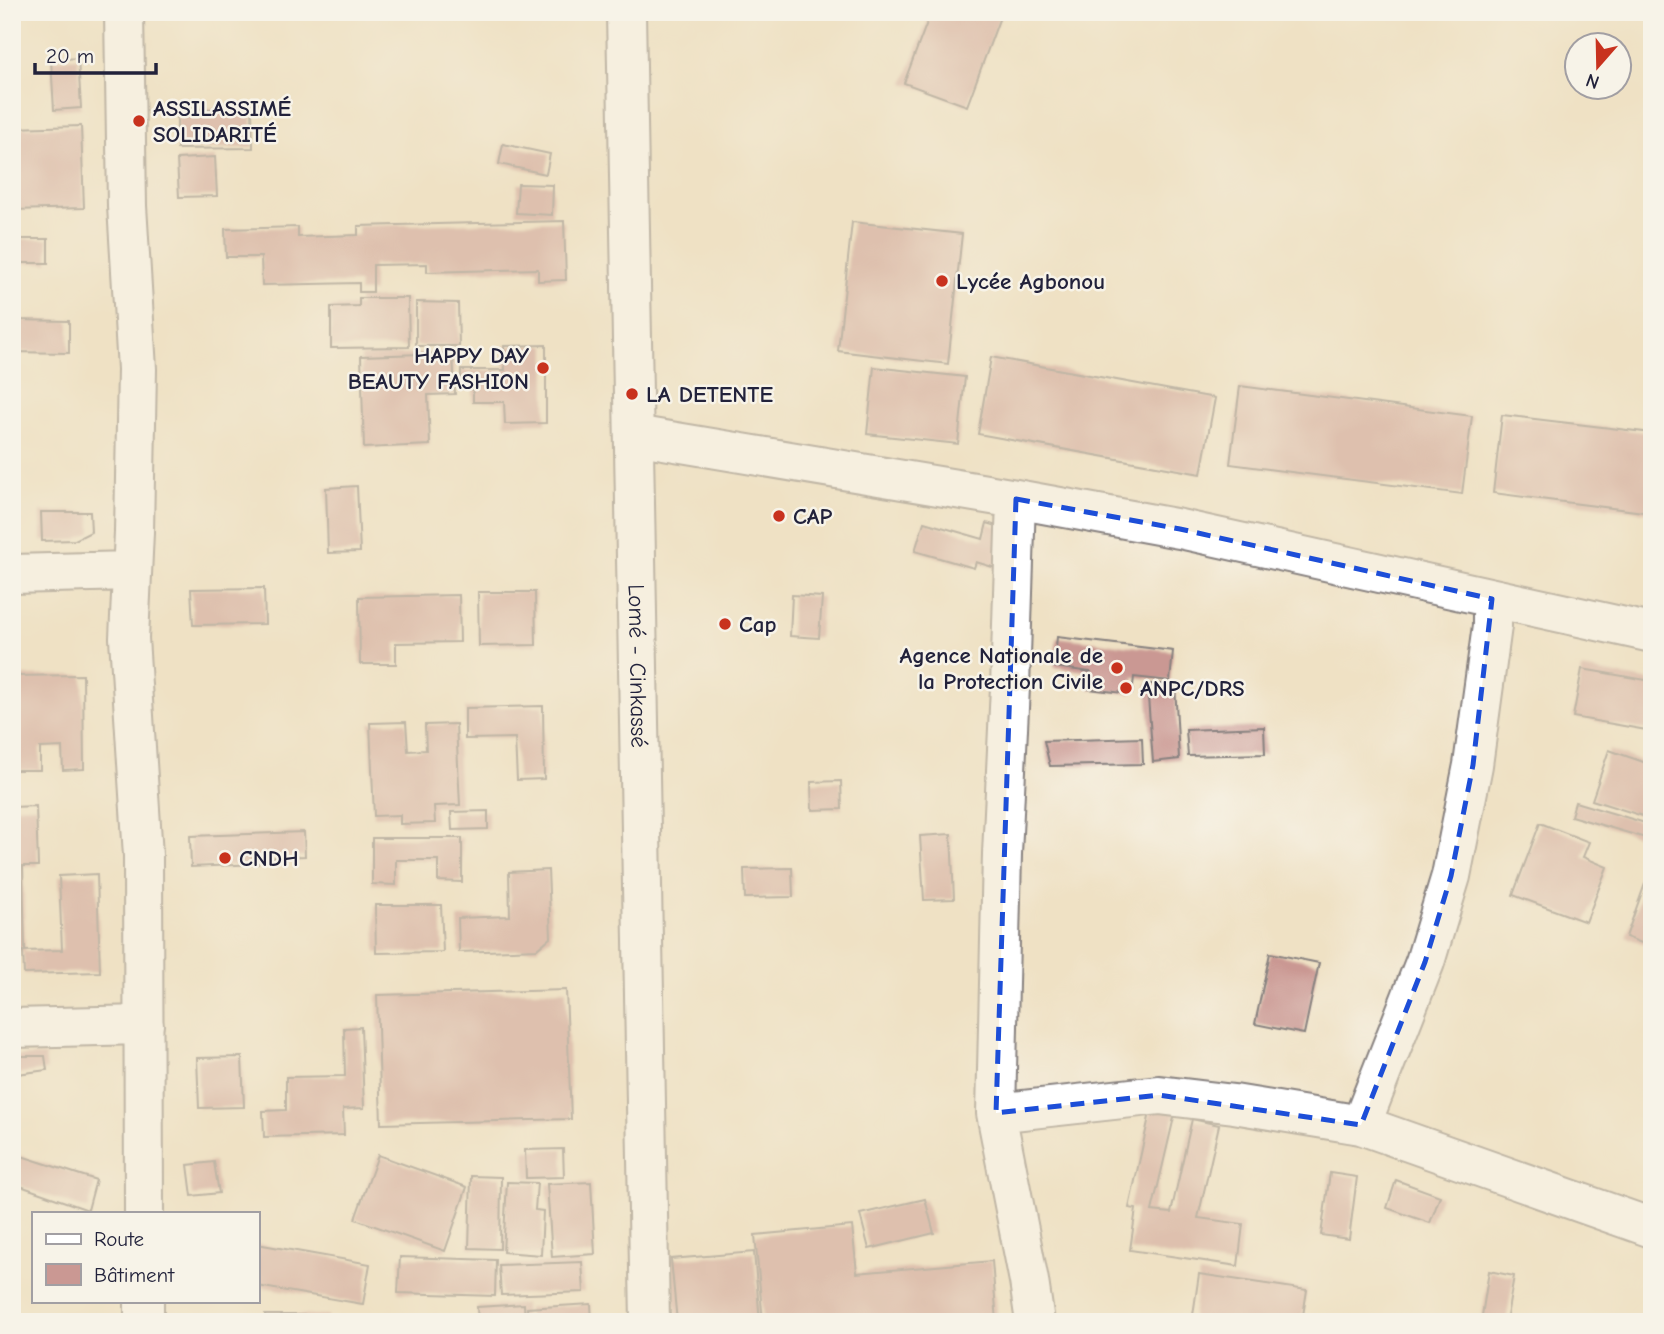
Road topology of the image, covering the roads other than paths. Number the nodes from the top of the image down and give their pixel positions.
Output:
1 (124, 12) edge
2 (626, 12) edge
3 (634, 435) junction
4 (1016, 499) junction
5 (131, 571) junction
6 (12, 573) edge
7 (1492, 599) junction
8 (1652, 633) edge
9 (144, 1025) junction
10 (12, 1028) edge
11 (996, 1113) junction
12 (1360, 1125) junction
13 (144, 1212) edge
14 (1652, 1228) edge
15 (144, 1302) edge
16 (144, 1322) edge
17 (650, 1322) edge
18 (1035, 1322) edge

1 - 5 main road
2 - 3 main road, Lomé - Cinkassé
3 - 4 main road
3 - 17 main road, Lomé - Cinkassé
4 - 7 main road
4 - 11 main road
5 - 6 main road
5 - 9 main road
7 - 8 main road
7 - 12 main road
9 - 10 main road
9 - 13 main road
11 - 12 main road
11 - 18 main road
12 - 14 main road
15 - 16 main road

